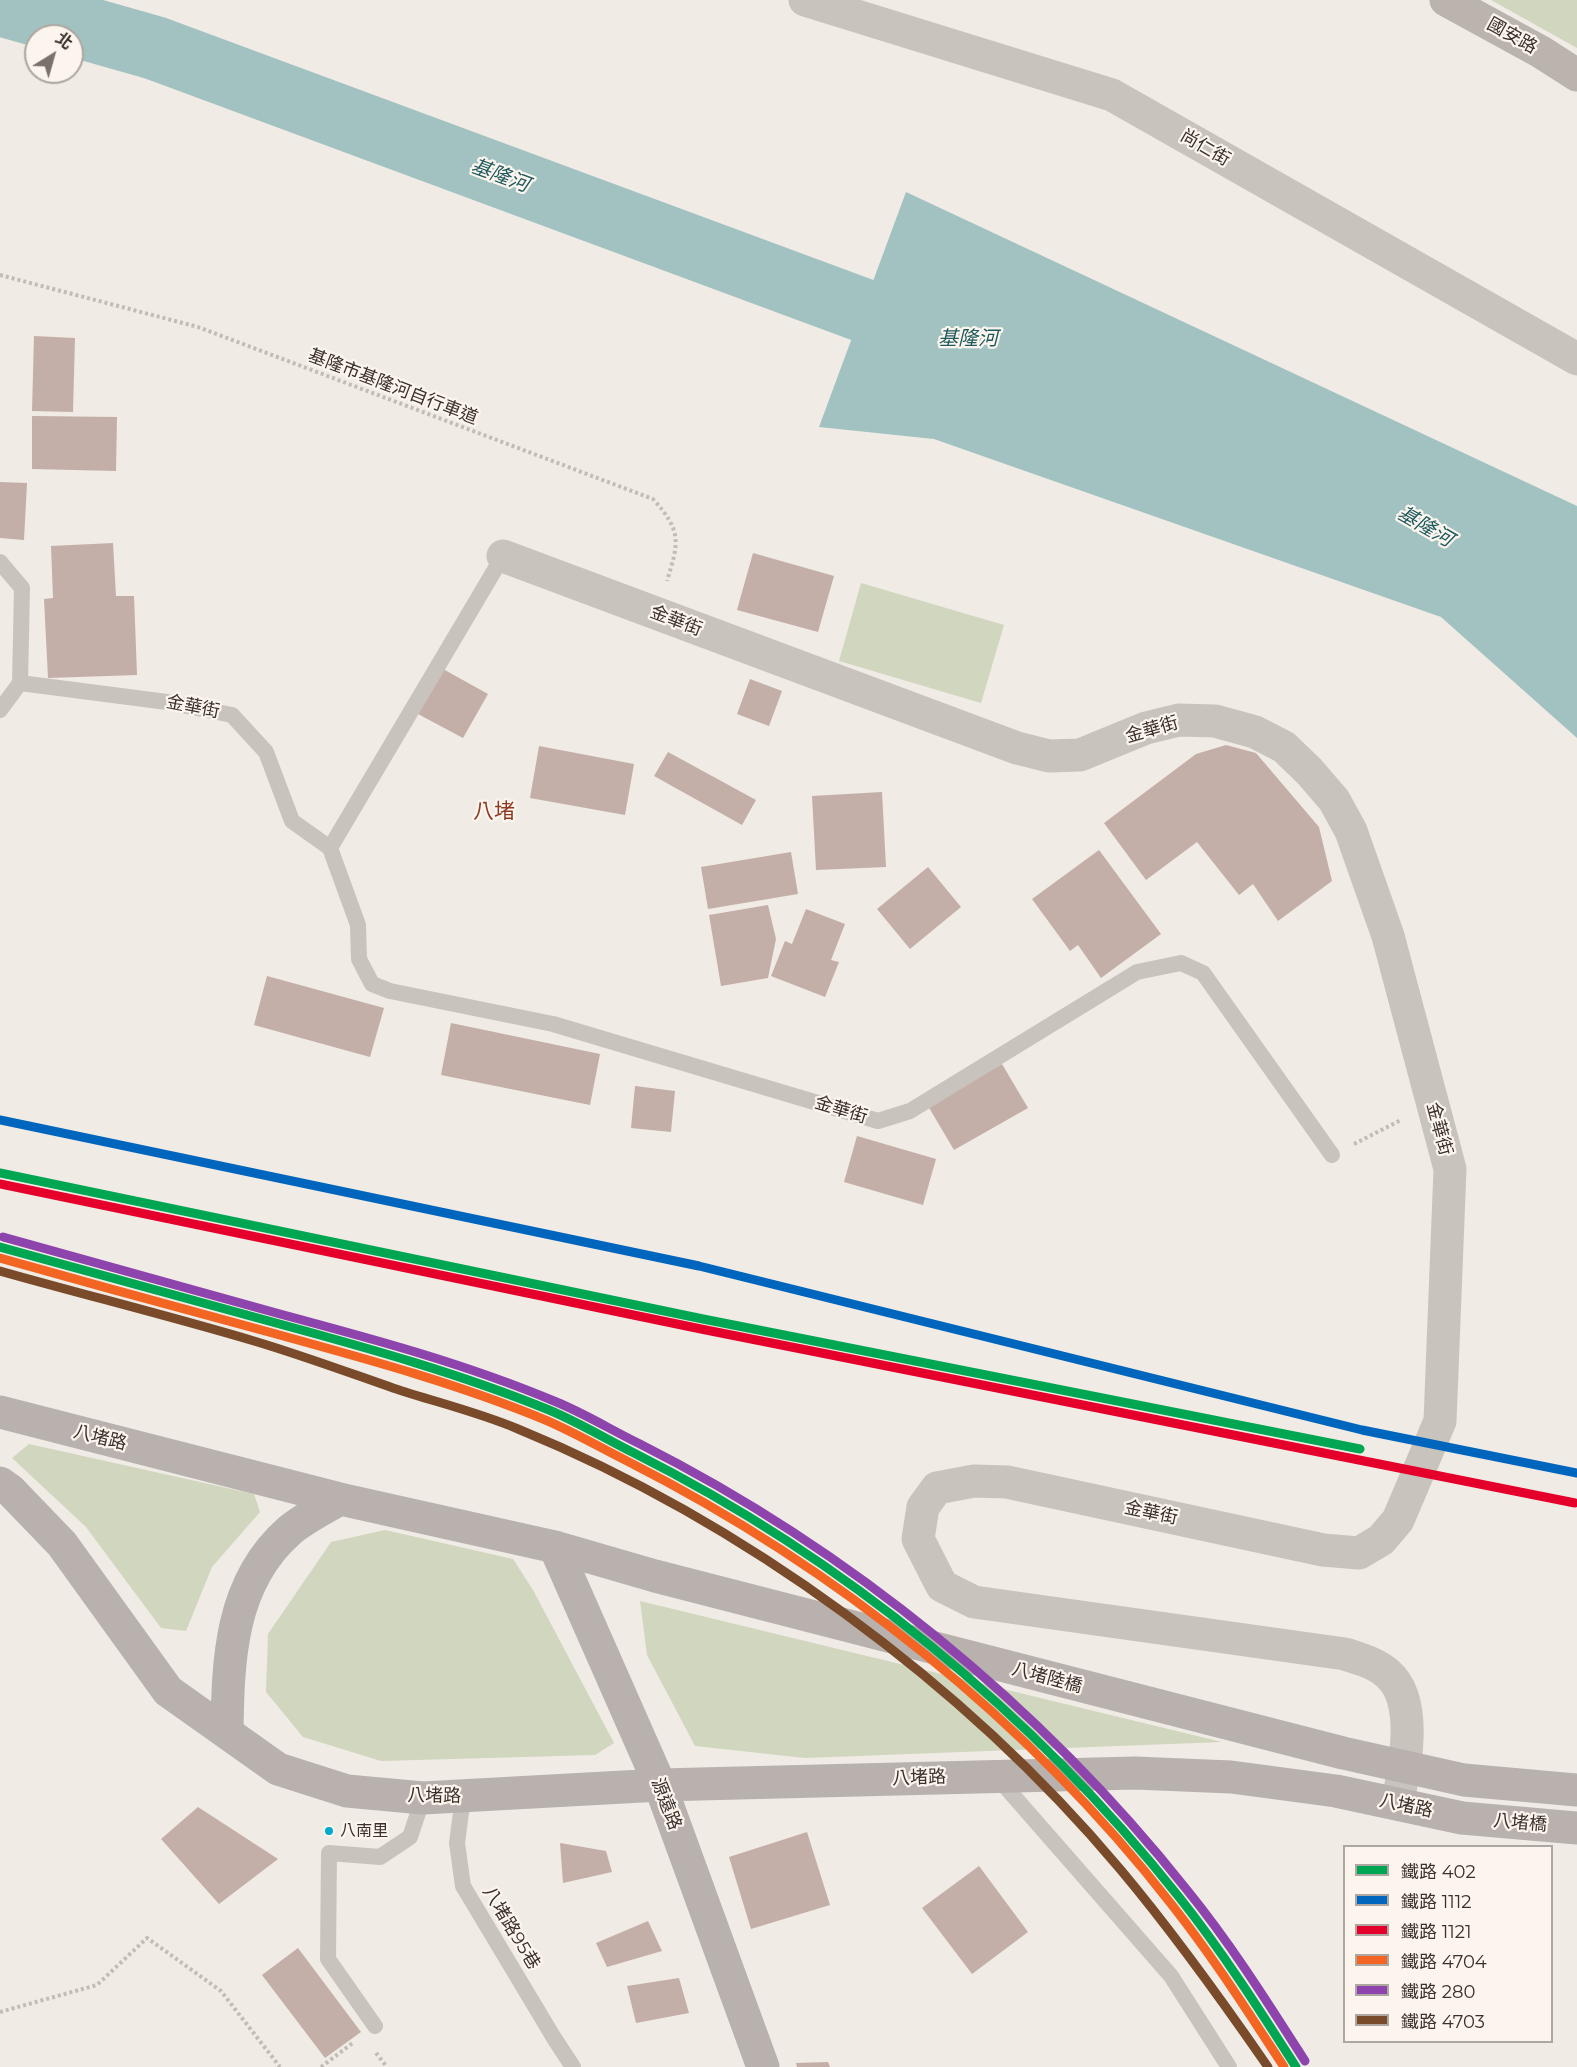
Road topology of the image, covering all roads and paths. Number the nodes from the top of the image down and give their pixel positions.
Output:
1 (805, 0) edge
2 (1446, 0) edge
3 (1577, 75) edge
4 (0, 275) edge
5 (1577, 359) edge
6 (502, 556) joint
7 (0, 562) edge
8 (656, 614) junction
9 (20, 683) junction
10 (0, 710) edge
11 (330, 848) junction
12 (1433, 1104) junction
13 (1332, 1155) joint
14 (0, 1412) edge
15 (0, 1483) edge
16 (340, 1499) junction
17 (555, 1547) junction
18 (655, 1576) joint
19 (226, 1732) junction
20 (1406, 1767) junction
21 (996, 1776) junction
22 (660, 1785) junction
23 (1577, 1790) edge
24 (463, 1797) junction
25 (423, 1798) junction
26 (1397, 1804) junction
27 (1462, 1818) joint
28 (1577, 1828) edge
29 (0, 2012) edge
30 (375, 2026) joint
31 (280, 2067) edge
32 (321, 2067) edge
33 (573, 2067) edge
34 (763, 2067) edge
35 (1229, 2067) edge

1 - 5 street, 尚仁街
2 - 3 street, 國安路
4 - 8 path, 基隆市基隆河自行車道
6 - 8 street, 金華街
6 - 11 lane, 金華街
7 - 9 lane
8 - 12 street, 金華街
9 - 10 lane
9 - 11 lane, 金華街
11 - 13 lane, 金華街
12 - 13 path
12 - 20 street, 金華街
14 - 16 main road, 八堵路
15 - 19 main road, 八堵路
16 - 17 main road, 八堵路
16 - 19 main road
17 - 18 main road, 八堵路
17 - 22 main road, 源遠路
18 - 20 main road, 八堵陸橋
19 - 25 main road, 八堵路
20 - 23 main road
20 - 26 street, 金華街
21 - 22 main road, 八堵路
21 - 26 main road, 八堵路
21 - 35 lane
22 - 24 main road, 八堵路
22 - 34 main road, 源遠路
24 - 25 main road, 八堵路
24 - 33 lane, 八堵路95巷
25 - 30 lane
26 - 27 main road, 八堵路
27 - 28 main road, 八堵橋
29 - 31 path
30 - 32 path

